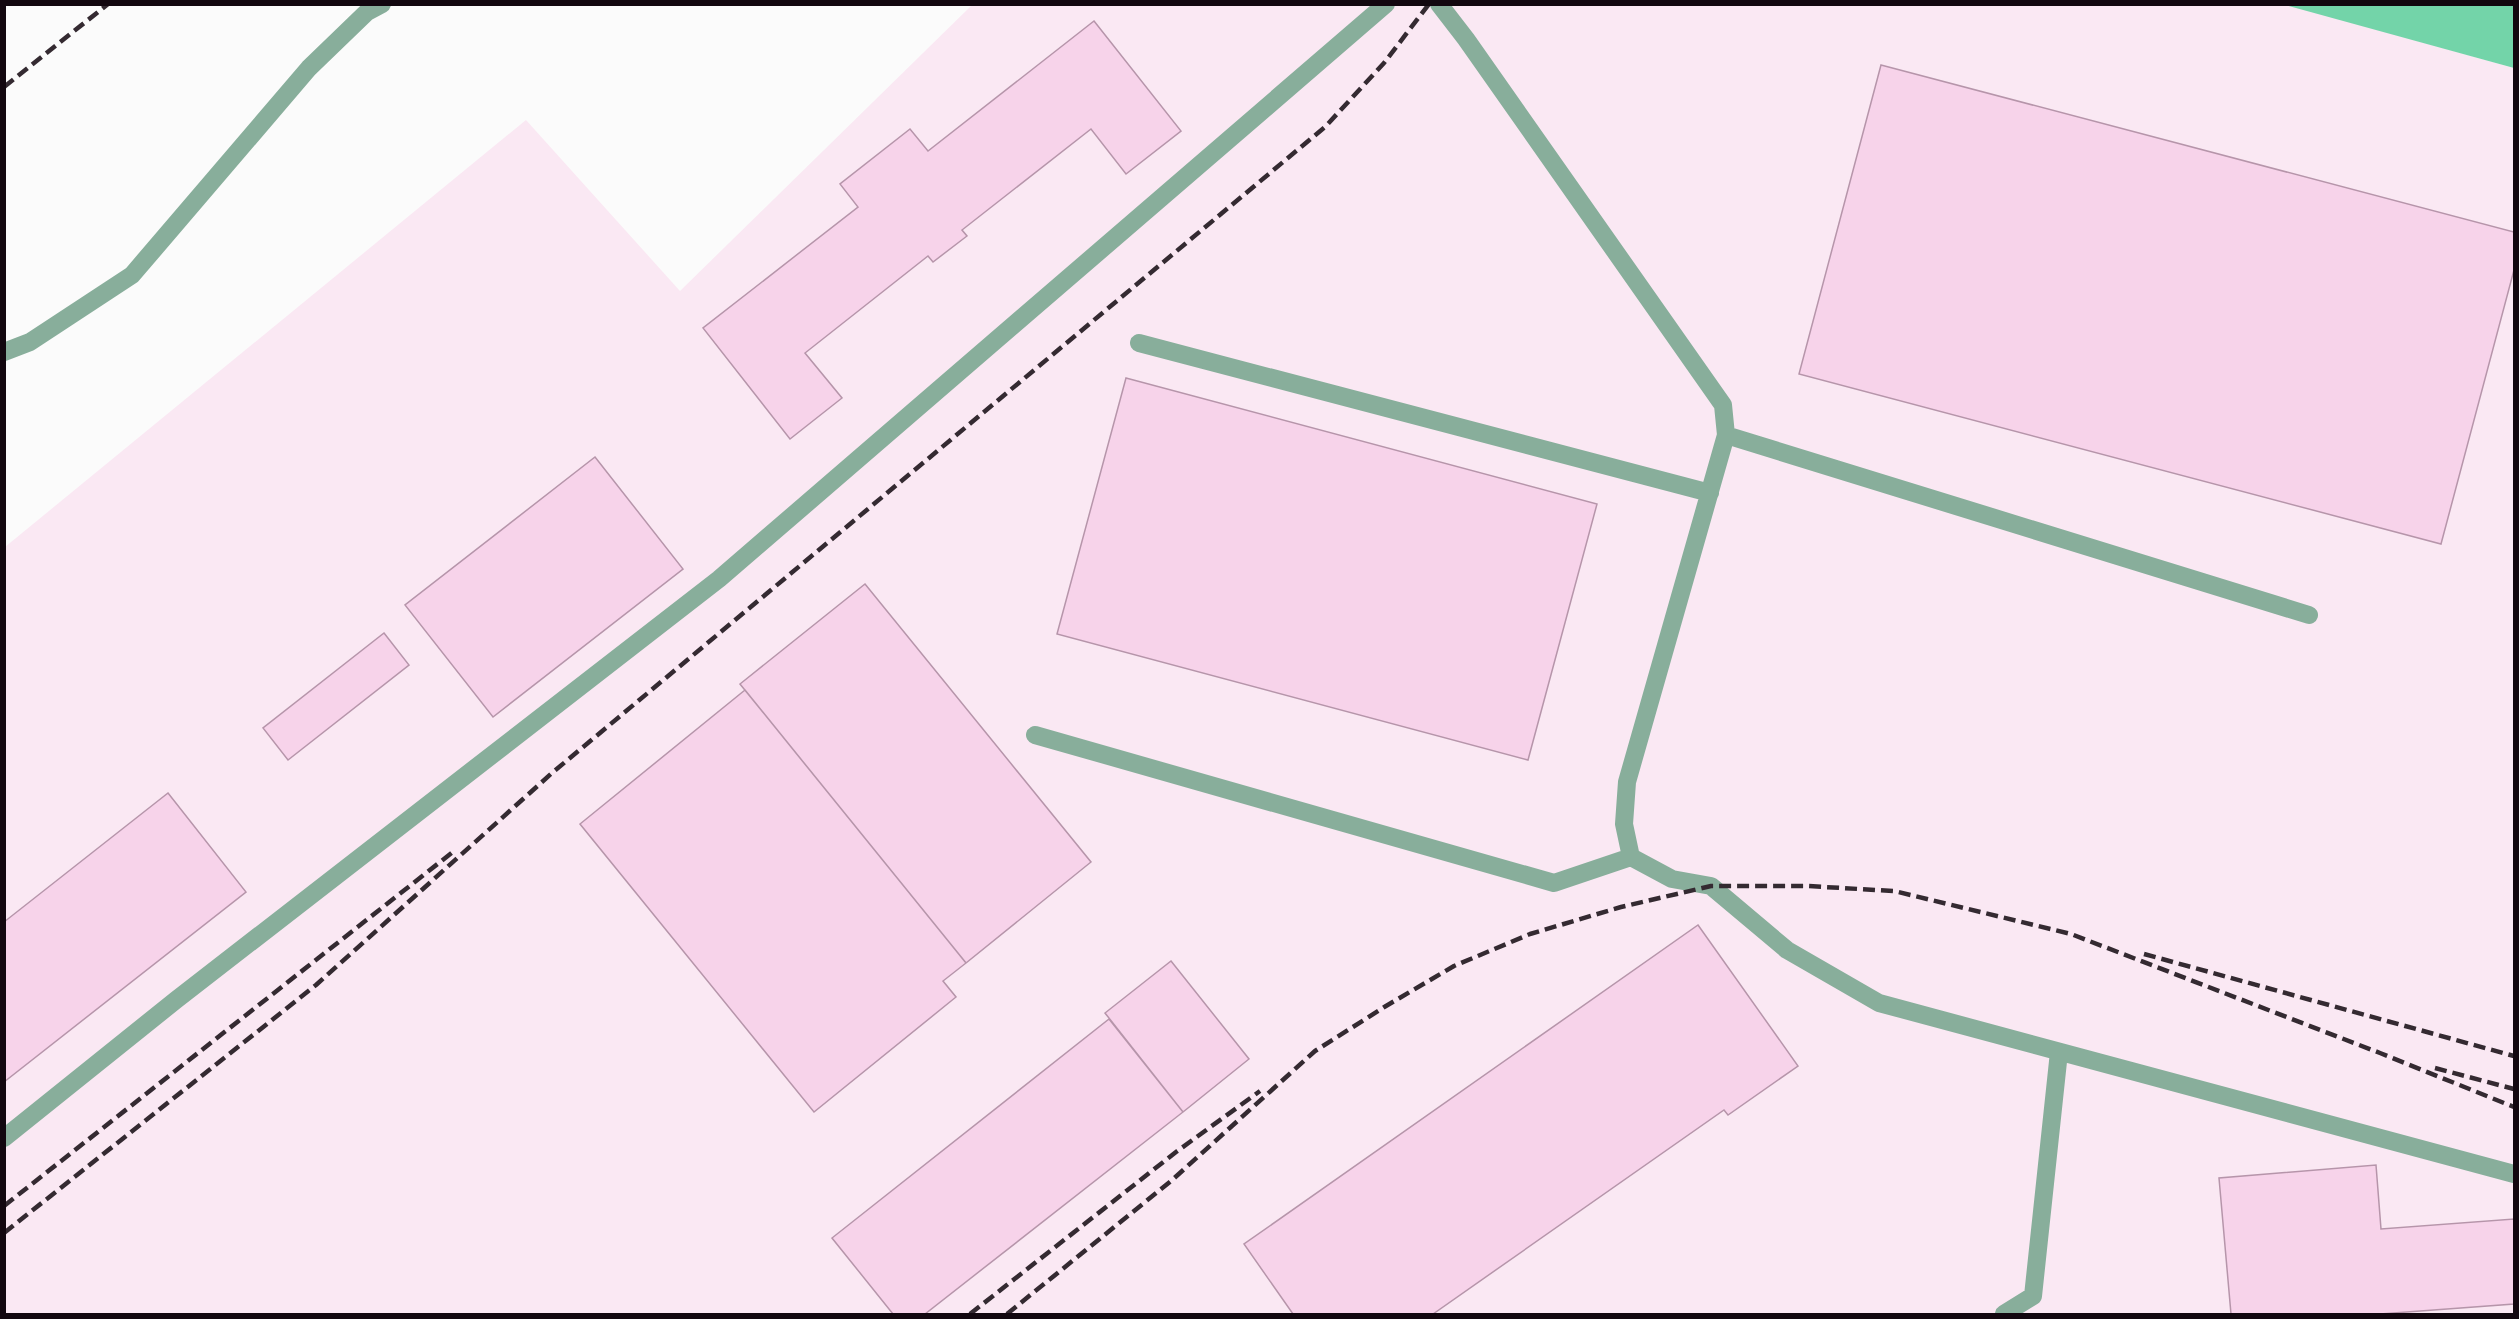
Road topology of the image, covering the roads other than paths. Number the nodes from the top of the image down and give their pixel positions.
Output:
1 (382, 4) edge
2 (1386, 4) edge
3 (1439, 4) edge
4 (1139, 343) dead end
5 (4, 352) edge
6 (1726, 435) junction
7 (1710, 493) junction
8 (2309, 615) dead end
9 (1035, 735) dead end
10 (1631, 856) junction
11 (2060, 1052) junction
12 (4, 1138) edge
13 (2514, 1174) edge
14 (2004, 1314) edge

1 - 5 street
2 - 12 street
3 - 6 street
4 - 7 street
6 - 7 street
6 - 8 street
7 - 10 street
9 - 10 street
10 - 11 street
11 - 13 street
11 - 14 street

